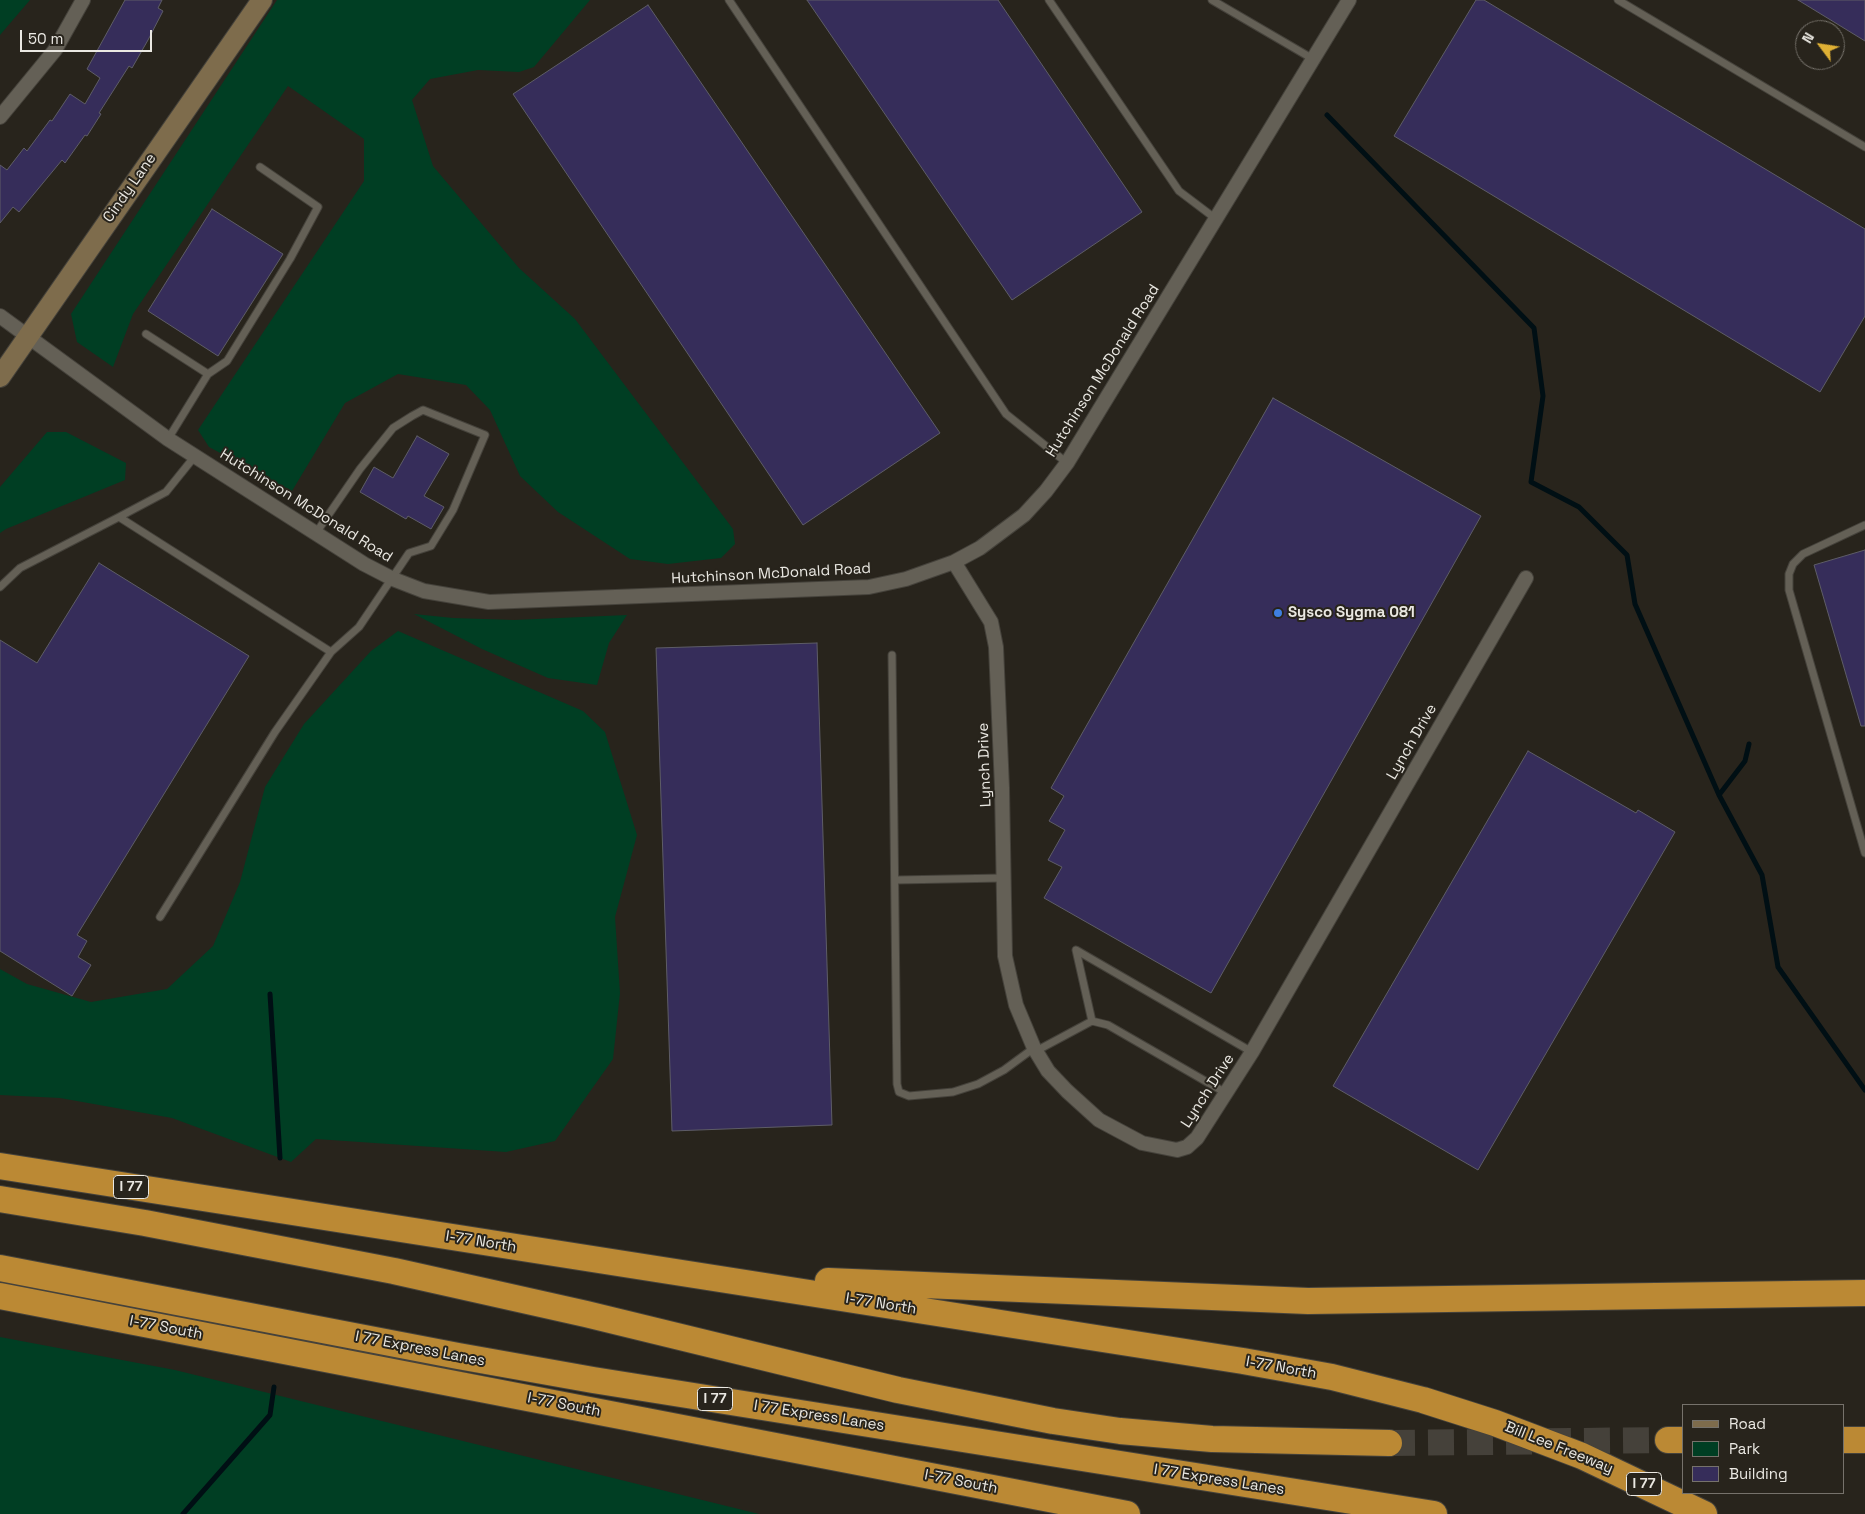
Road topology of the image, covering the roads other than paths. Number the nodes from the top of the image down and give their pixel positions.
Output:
1 (83, 0) edge
2 (262, 0) edge
3 (729, 0) edge
4 (1049, 0) edge
5 (1212, 0) edge
6 (1349, 0) edge
7 (1618, 0) edge
8 (1313, 59) junction
9 (0, 117) edge
10 (1865, 147) edge
11 (260, 167) dead end
12 (1216, 219) junction
13 (0, 316) edge
14 (146, 334) dead end
15 (28, 338) junction
16 (208, 374) junction
17 (0, 378) edge
18 (168, 439) junction
19 (195, 456) junction
20 (1067, 463) junction
21 (119, 517) junction
22 (1865, 525) edge
23 (316, 533) junction
24 (954, 562) junction
25 (1526, 578) dead end
26 (393, 579) junction
27 (0, 588) edge
28 (330, 652) junction
29 (892, 655) dead end
30 (1865, 853) edge
31 (1003, 878) junction
32 (896, 880) junction
33 (160, 917) dead end
34 (1092, 1021) junction
35 (1035, 1049) junction
36 (1252, 1052) junction
37 (1226, 1093) junction
38 (0, 1166) edge
39 (0, 1199) edge
40 (0, 1268) edge
41 (700, 1276) junction
42 (1865, 1293) edge
43 (0, 1296) edge
44 (1495, 1423) joint
45 (1845, 1440) edge
46 (1865, 1440) edge
47 (1389, 1442) tunnel mouth
48 (916, 1473) junction
49 (1069, 1514) edge
50 (1127, 1514) edge
51 (1434, 1514) edge
52 (1704, 1514) edge

1 - 9 street
2 - 15 main road, Cindy Lane
3 - 20 lane
4 - 12 lane
5 - 8 lane
6 - 8 street, Hutchinson McDonald Road
7 - 10 lane
8 - 12 street, Hutchinson McDonald Road
11 - 16 lane
12 - 20 street, Hutchinson McDonald Road
13 - 15 street, Hutchinson McDonald Road
14 - 16 lane
15 - 17 main road, Cindy Lane
15 - 18 street, Hutchinson McDonald Road
16 - 18 lane
18 - 19 street, Hutchinson McDonald Road
19 - 21 lane
19 - 23 street, Hutchinson McDonald Road
20 - 24 street, Hutchinson McDonald Road
21 - 27 lane
21 - 28 lane
22 - 30 lane
23 - 26 street, Hutchinson McDonald Road
23 - 26 lane
24 - 26 street, Hutchinson McDonald Road
24 - 31 street, Lynch Drive
25 - 36 street, Lynch Drive
26 - 28 lane
28 - 33 lane
29 - 32 lane
31 - 32 lane
31 - 35 street, Lynch Drive
32 - 35 lane
34 - 35 lane
34 - 36 lane
34 - 37 lane
35 - 37 street, Lynch Drive
36 - 37 street, Lynch Drive
38 - 41 highway, I-77 North / I 77
39 - 47 highway, I 77
40 - 51 highway, I 77 Express Lanes / I 77
41 - 42 highway
41 - 44 highway, I-77 North / I 77
43 - 48 highway, I-77 South / I 77
44 - 52 highway, Bill Lee Freeway / I 77
45 - 46 highway
48 - 49 highway
48 - 50 highway, I-77 South / I 77

